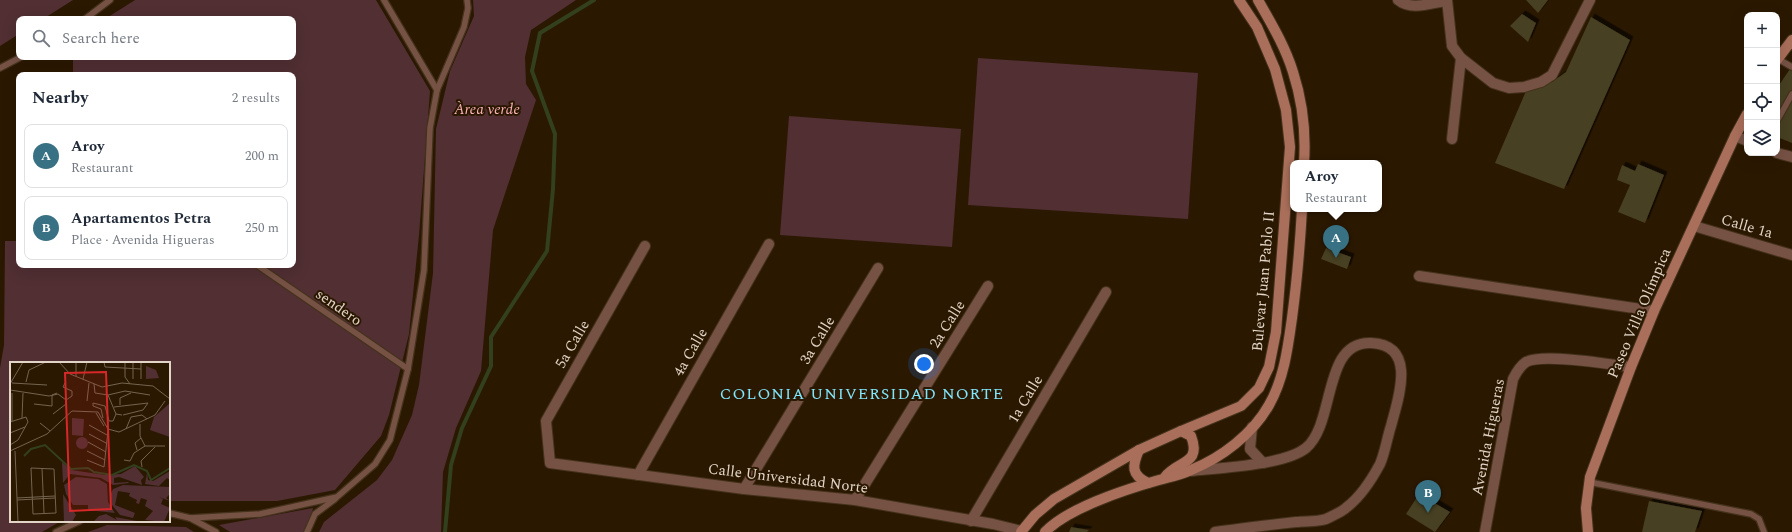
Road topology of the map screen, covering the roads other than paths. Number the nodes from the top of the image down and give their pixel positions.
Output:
1 (110, 0) edge
2 (384, 0) edge
3 (467, 0) edge
4 (1239, 0) edge
5 (1258, 0) edge
6 (1398, 0) edge
7 (1446, 0) edge
8 (1590, 0) edge
9 (89, 16) edge
10 (1792, 40) edge
11 (1780, 56) edge
12 (1461, 58) junction
13 (16, 60) edge
14 (1780, 61) edge
15 (1792, 67) edge
16 (0, 68) edge
17 (437, 90) junction
18 (1792, 94) edge
19 (1744, 120) edge
20 (1778, 120) edge
21 (1735, 136) junction
22 (1452, 139) dead end
23 (1744, 140) edge
24 (1780, 154) edge
25 (1792, 157) edge
26 (1304, 160) edge
27 (1302, 212) edge
28 (1694, 226) junction
29 (769, 244) dead end
30 (646, 246) dead end
31 (1792, 255) edge
32 (261, 268) edge
33 (878, 268) dead end
34 (1419, 276) dead end
35 (988, 286) dead end
36 (1106, 292) dead end
37 (1654, 311) junction
38 (1631, 367) junction
39 (408, 369) junction
40 (1252, 427) junction
41 (1181, 431) junction
42 (1139, 450) junction
43 (550, 463) joint
44 (1263, 463) junction
45 (1190, 471) junction
46 (638, 475) junction
47 (1164, 478) junction
48 (1589, 482) junction
49 (1148, 483) junction
50 (744, 489) junction
51 (337, 497) junction
52 (855, 500) junction
53 (170, 513) edge
54 (190, 518) junction
55 (971, 521) junction
56 (79, 522) edge
57 (67, 530) edge
58 (1021, 531) edge
59 (56, 532) edge
60 (216, 532) edge
61 (307, 532) edge
62 (1045, 532) edge
63 (1215, 532) edge
64 (1485, 532) edge
65 (1588, 532) edge
66 (1764, 532) edge

1 - 9 lane
2 - 17 lane
3 - 17 lane
4 - 41 main road, Bulevar Juan Pablo II
5 - 26 main road
6 - 7 street
7 - 12 street
8 - 12 street
10 - 11 main road
12 - 22 street
13 - 16 lane
14 - 15 lane
17 - 39 lane
18 - 20 lane
19 - 21 main road, Paseo Villa Olímpica
21 - 23 street
21 - 28 main road, Paseo Villa Olímpica
24 - 25 street
27 - 40 main road, Bulevar Juan Pablo II
28 - 31 street, Calle 1a
28 - 37 main road, Paseo Villa Olímpica
29 - 46 street, 4a Calle
30 - 43 street, 5a Calle
32 - 39 lane, sendero
33 - 50 street, 3a Calle
34 - 37 street
35 - 52 street, 2a Calle
36 - 55 street, 1a Calle
37 - 38 main road, Paseo Villa Olímpica
38 - 48 main road, Paseo Villa Olímpica
38 - 64 street, Avenida Higueras
39 - 51 lane
40 - 44 street
40 - 45 main road, Bulevar Juan Pablo II
41 - 42 main road, Bulevar Juan Pablo II
41 - 47 main road
42 - 49 main road
42 - 58 main road, Bulevar Juan Pablo II
43 - 46 street, Calle Universidad Norte
44 - 45 street
44 - 63 street
45 - 47 main road, Bulevar Juan Pablo II
46 - 50 street, Calle Universidad Norte
47 - 49 main road, Bulevar Juan Pablo II
48 - 65 main road, Paseo Villa Olímpica
48 - 66 lane
49 - 62 main road, Bulevar Juan Pablo II
50 - 52 street, Calle Universidad Norte
51 - 54 lane
51 - 61 lane
52 - 55 street, Calle Universidad Norte
53 - 54 lane
54 - 60 lane
55 - 58 street, Calle Universidad Norte
56 - 57 lane
57 - 59 lane

